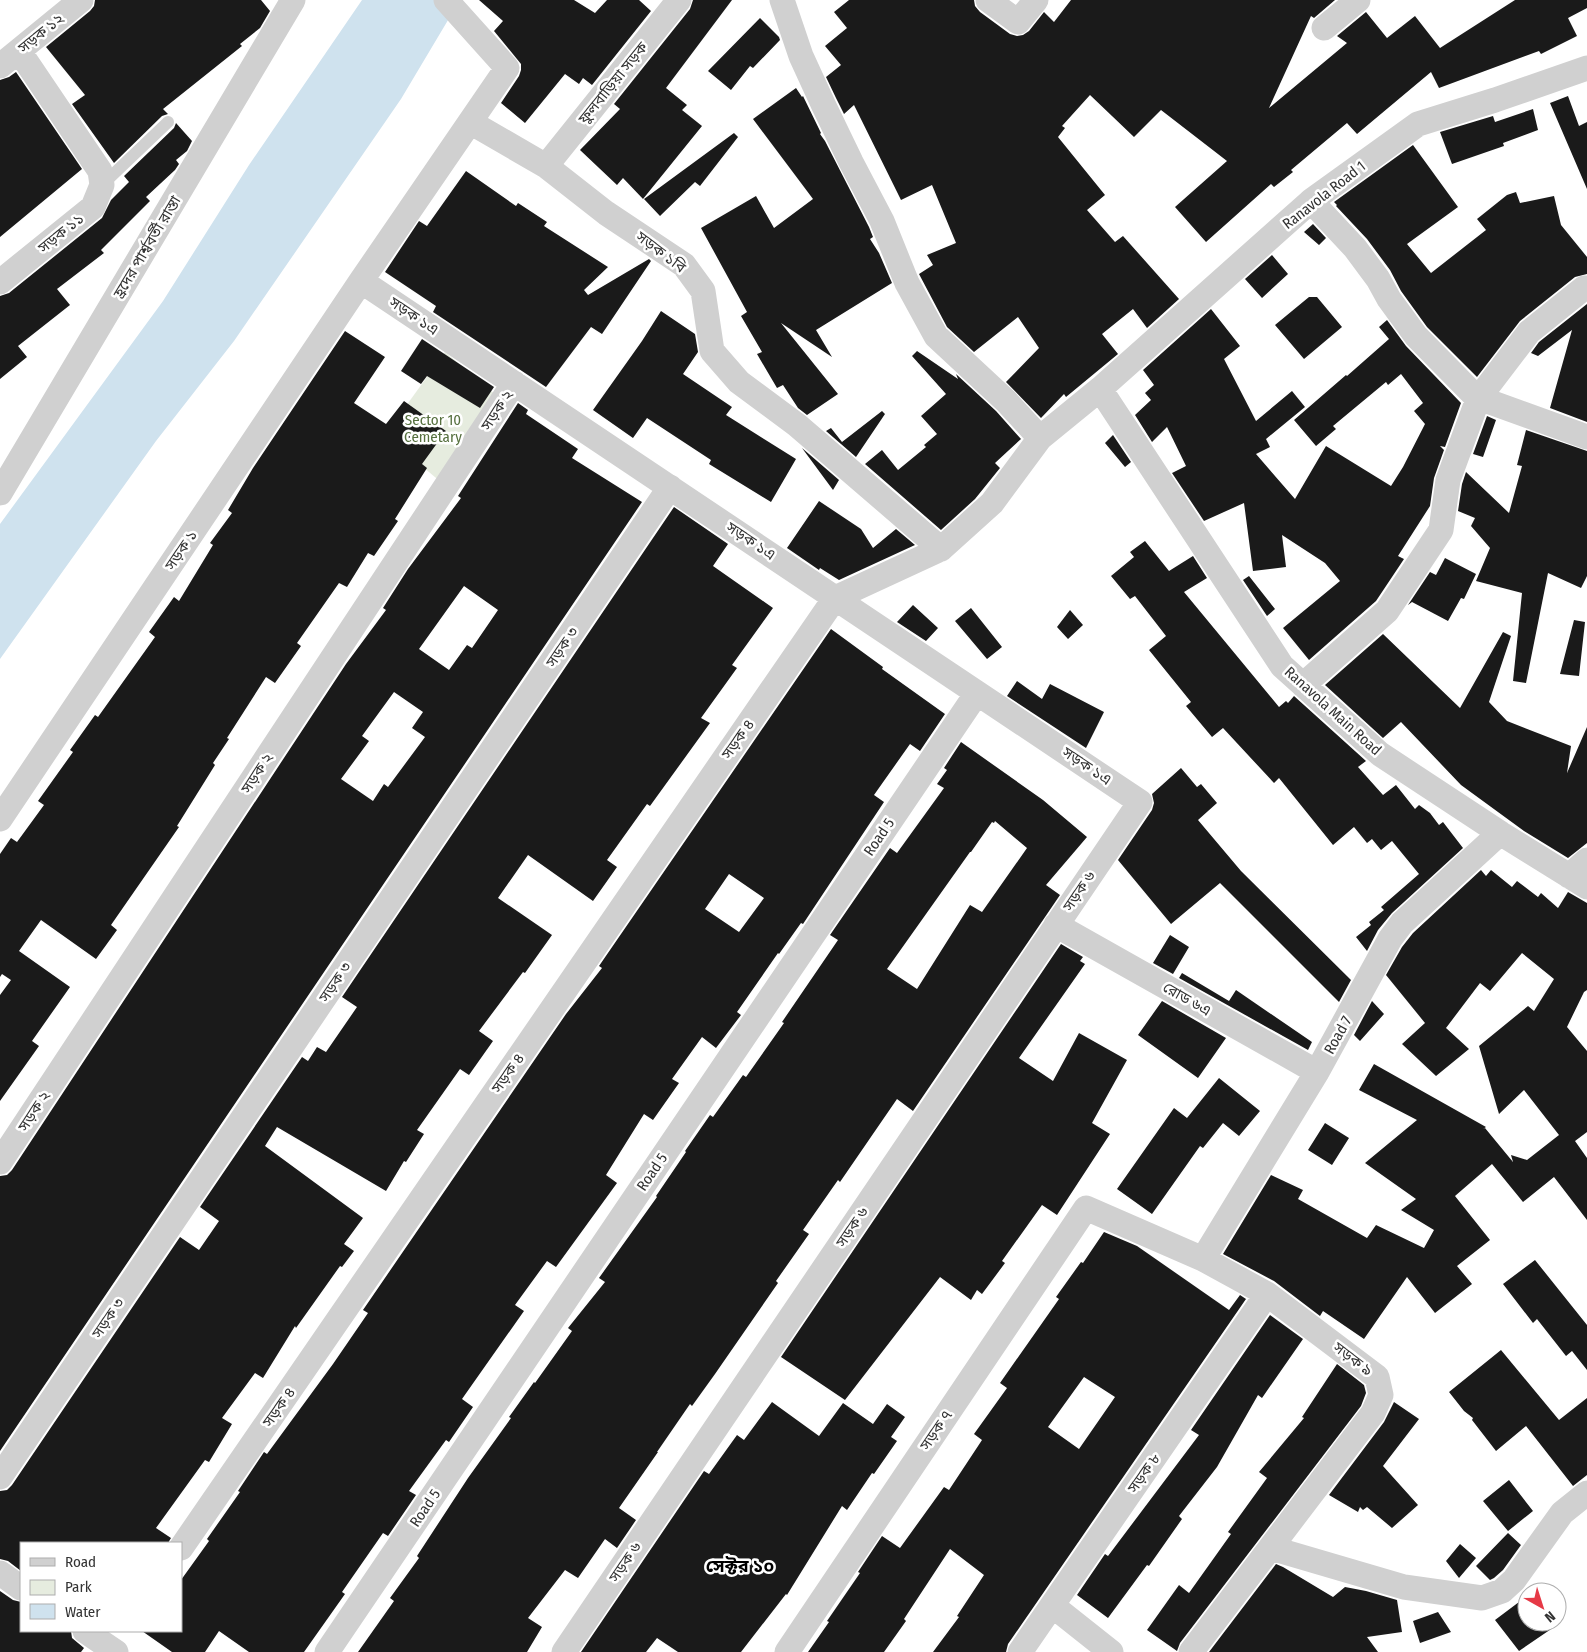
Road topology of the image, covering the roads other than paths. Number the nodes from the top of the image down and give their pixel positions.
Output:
1 (81, 0) edge
2 (293, 0) edge
3 (446, 0) edge
4 (679, 0) edge
5 (782, 0) edge
6 (988, 0) edge
7 (1036, 0) edge
8 (1358, 0) edge
9 (1324, 28) dead end
10 (19, 50) junction
11 (0, 66) edge
12 (1587, 68) edge
13 (168, 122) dead end
14 (470, 122) junction
15 (546, 166) junction
16 (101, 178) junction
17 (1311, 201) junction
18 (361, 281) junction
19 (0, 282) edge
20 (1587, 288) edge
21 (514, 383) junction
22 (1100, 389) junction
23 (1478, 399) junction
24 (1587, 437) edge
25 (1040, 438) junction
26 (670, 487) junction
27 (0, 493) edge
28 (942, 549) junction
29 (835, 598) junction
30 (1303, 685) junction
31 (977, 693) junction
32 (1140, 802) joint
33 (0, 818) edge
34 (1500, 833) junction
35 (1581, 875) edge
36 (1056, 925) junction
37 (1317, 1072) junction
38 (0, 1162) edge
39 (1086, 1208) joint
40 (1203, 1259) junction
41 (1267, 1294) junction
42 (0, 1477) edge
43 (1587, 1492) edge
44 (182, 1547) edge
45 (1271, 1548) junction
46 (0, 1573) edge
47 (20, 1587) edge
48 (1053, 1606) junction
49 (87, 1632) edge
50 (117, 1644) edge
51 (790, 1651) edge
52 (327, 1652) edge
53 (564, 1652) edge
54 (1020, 1652) edge
55 (1110, 1652) edge
56 (1191, 1652) edge

1 - 10 street, সড়ক ১২
2 - 27 street, হ্রদের পার্শ্ববর্তী রাস্তা
3 - 14 street, সড়ক ১
4 - 15 street, ফুলবাড়িয়া সড়ক
5 - 25 street
6 - 7 street
8 - 9 street
10 - 11 street, সড়ক ১২
10 - 16 street
12 - 17 street, Ranavola Road 1
13 - 16 lane
14 - 15 street, সড়ক ১বি
14 - 18 street, সড়ক ১
15 - 28 street, সড়ক ১বি
16 - 19 street, সড়ক ১১
17 - 22 street, Ranavola Road 1
17 - 23 street
18 - 21 street, সড়ক ১এ
18 - 33 street, সড়ক ১
20 - 23 street
21 - 26 street, সড়ক ১এ
21 - 38 street, সড়ক ২
22 - 25 street, Ranavola Road 1
22 - 30 street, Ranavola Main Road
23 - 24 street
23 - 30 street
25 - 28 street, Ranavola Road 1
26 - 29 street, সড়ক ১এ
26 - 42 street, সড়ক ৩
28 - 29 street, Ranavola Road 1
29 - 31 street, সড়ক ১এ
29 - 44 street, সড়ক ৪
30 - 34 street, Ranavola Main Road
31 - 32 street, সড়ক ১এ
31 - 52 street, Road 5
32 - 36 street, সড়ক ৬
34 - 35 street, Ranavola Main Road
34 - 37 street, Road 7
36 - 37 street, রোড ৬এ
36 - 53 street, সড়ক ৬
37 - 40 street, Road 7
39 - 40 street, সড়ক ৯
39 - 51 street, সড়ক ৭
40 - 41 street, সড়ক ৯
41 - 45 street, সড়ক ৯
41 - 48 street, সড়ক ৮
43 - 45 street
45 - 56 street, সড়ক ৯
46 - 47 street
48 - 54 street, সড়ক ৮
48 - 55 street
49 - 50 street

